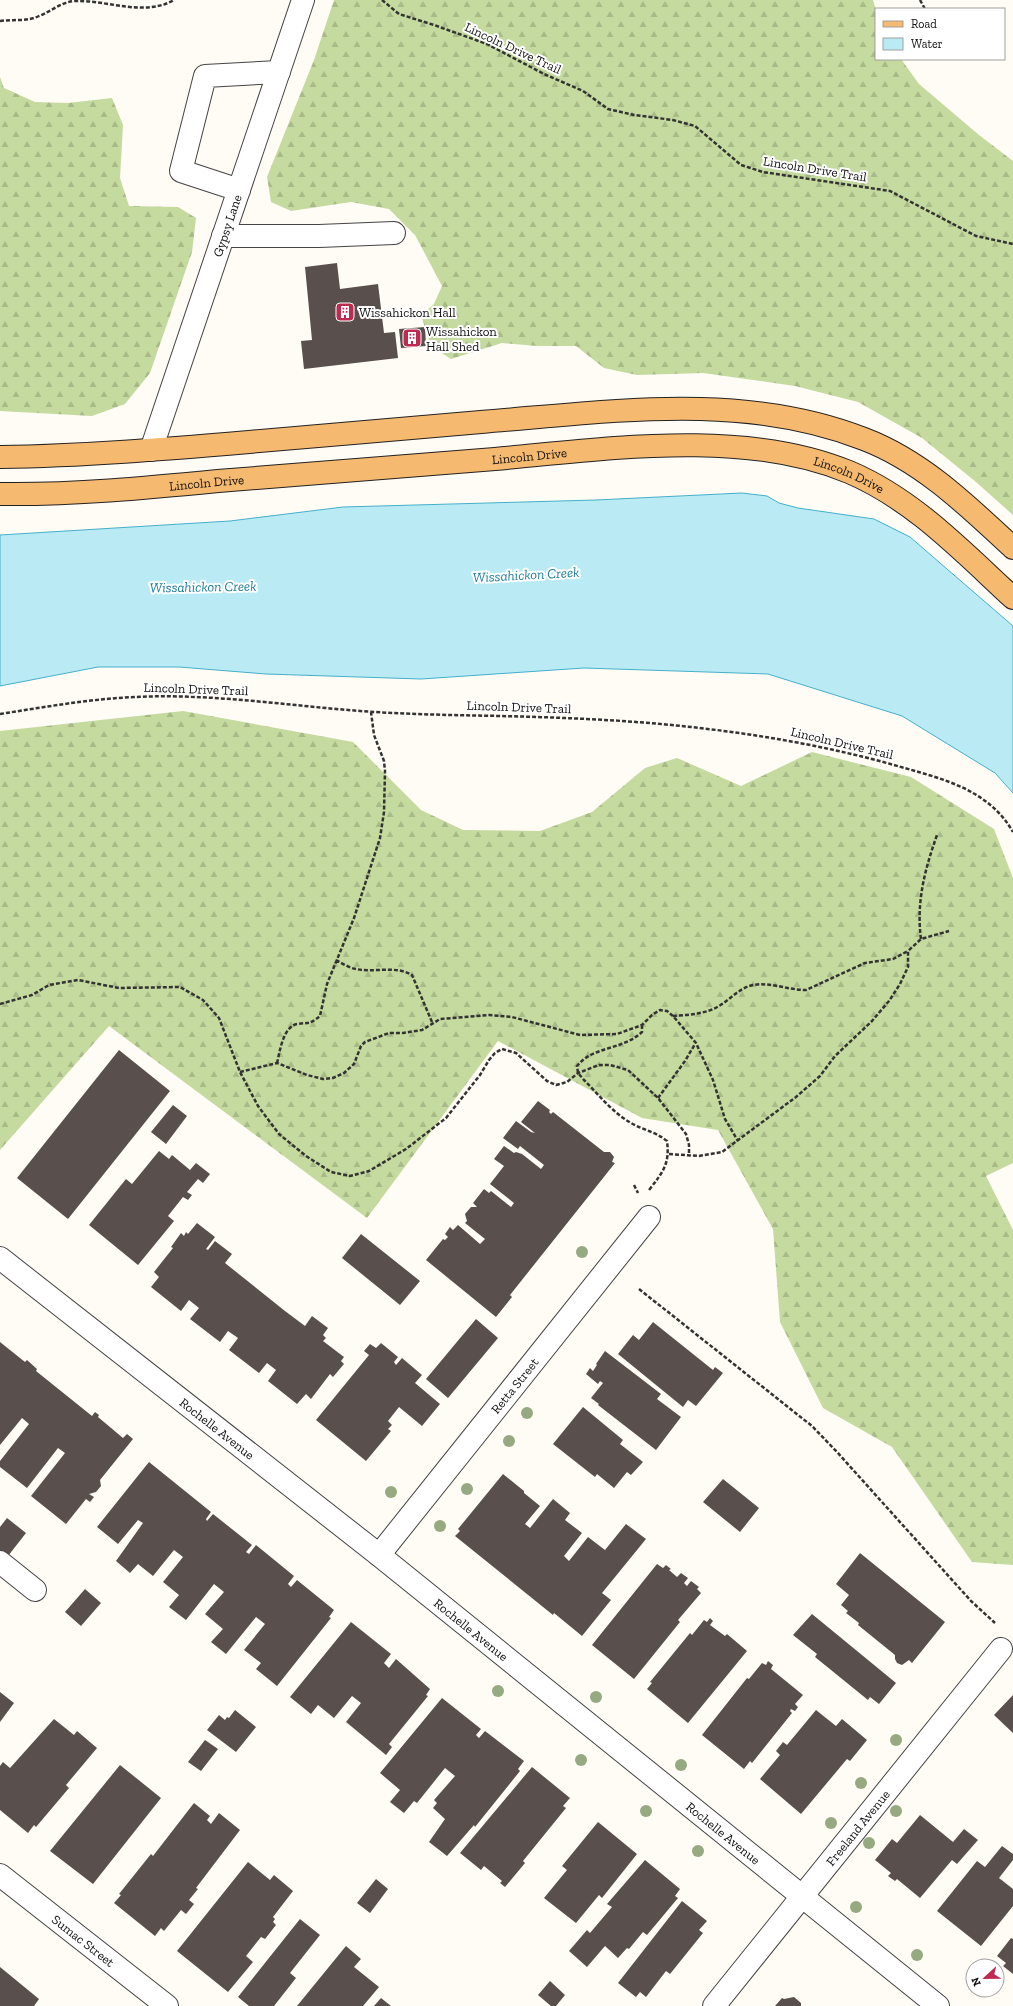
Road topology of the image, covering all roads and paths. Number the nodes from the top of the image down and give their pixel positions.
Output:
1 (174, 0) edge
2 (303, 0) edge
3 (382, 0) edge
4 (0, 21) edge
5 (279, 72) junction
6 (239, 190) junction
7 (394, 233) dead end
8 (223, 236) junction
9 (1013, 244) edge
10 (151, 450) junction
11 (0, 457) edge
12 (0, 494) edge
13 (1013, 548) edge
14 (1013, 598) edge
15 (371, 712) junction
16 (0, 714) edge
17 (1013, 832) edge
18 (937, 835) dead end
19 (949, 931) dead end
20 (921, 939) junction
21 (908, 951) junction
22 (336, 960) junction
23 (0, 1004) edge
24 (673, 1016) junction
25 (432, 1022) junction
26 (642, 1026) junction
27 (696, 1043) junction
28 (277, 1063) junction
29 (240, 1072) junction
30 (578, 1073) junction
31 (658, 1098) junction
32 (738, 1141) junction
33 (669, 1154) junction
34 (689, 1155) junction
35 (649, 1190) dead end
36 (649, 1217) dead end
37 (0, 1258) edge
38 (639, 1289) dead end
39 (379, 1555) junction
40 (0, 1562) edge
41 (35, 1590) dead end
42 (994, 1623) dead end
43 (1001, 1649) dead end
44 (0, 1875) edge
45 (802, 1897) junction
46 (167, 2006) edge
47 (714, 2006) edge
48 (938, 2006) edge

1 - 4 path
2 - 5 street, Gypsy Lane
3 - 9 path, Lincoln Drive Trail
5 - 6 street, Gypsy Lane
5 - 6 street
6 - 8 street, Gypsy Lane
7 - 8 street
8 - 10 street, Gypsy Lane
10 - 11 main road
10 - 13 main road
12 - 14 main road, Lincoln Drive
15 - 16 path, Lincoln Drive Trail
15 - 17 path, Lincoln Drive Trail
15 - 22 path
18 - 20 path
19 - 20 path
20 - 21 path
21 - 24 path
21 - 32 path
22 - 25 path
22 - 28 path
23 - 29 path
24 - 26 path
24 - 27 path
25 - 26 path
25 - 28 path
26 - 30 path
27 - 31 path
27 - 32 path
28 - 29 path
29 - 30 path
30 - 31 path
30 - 33 path
31 - 34 path
32 - 34 path
33 - 34 path
33 - 35 path
36 - 39 street, Retta Street
37 - 39 street, Rochelle Avenue
38 - 42 path
39 - 45 street, Rochelle Avenue
40 - 41 street
43 - 45 street, Freeland Avenue
44 - 46 street, Sumac Street
45 - 47 street, Freeland Avenue
45 - 48 street, Rochelle Avenue

